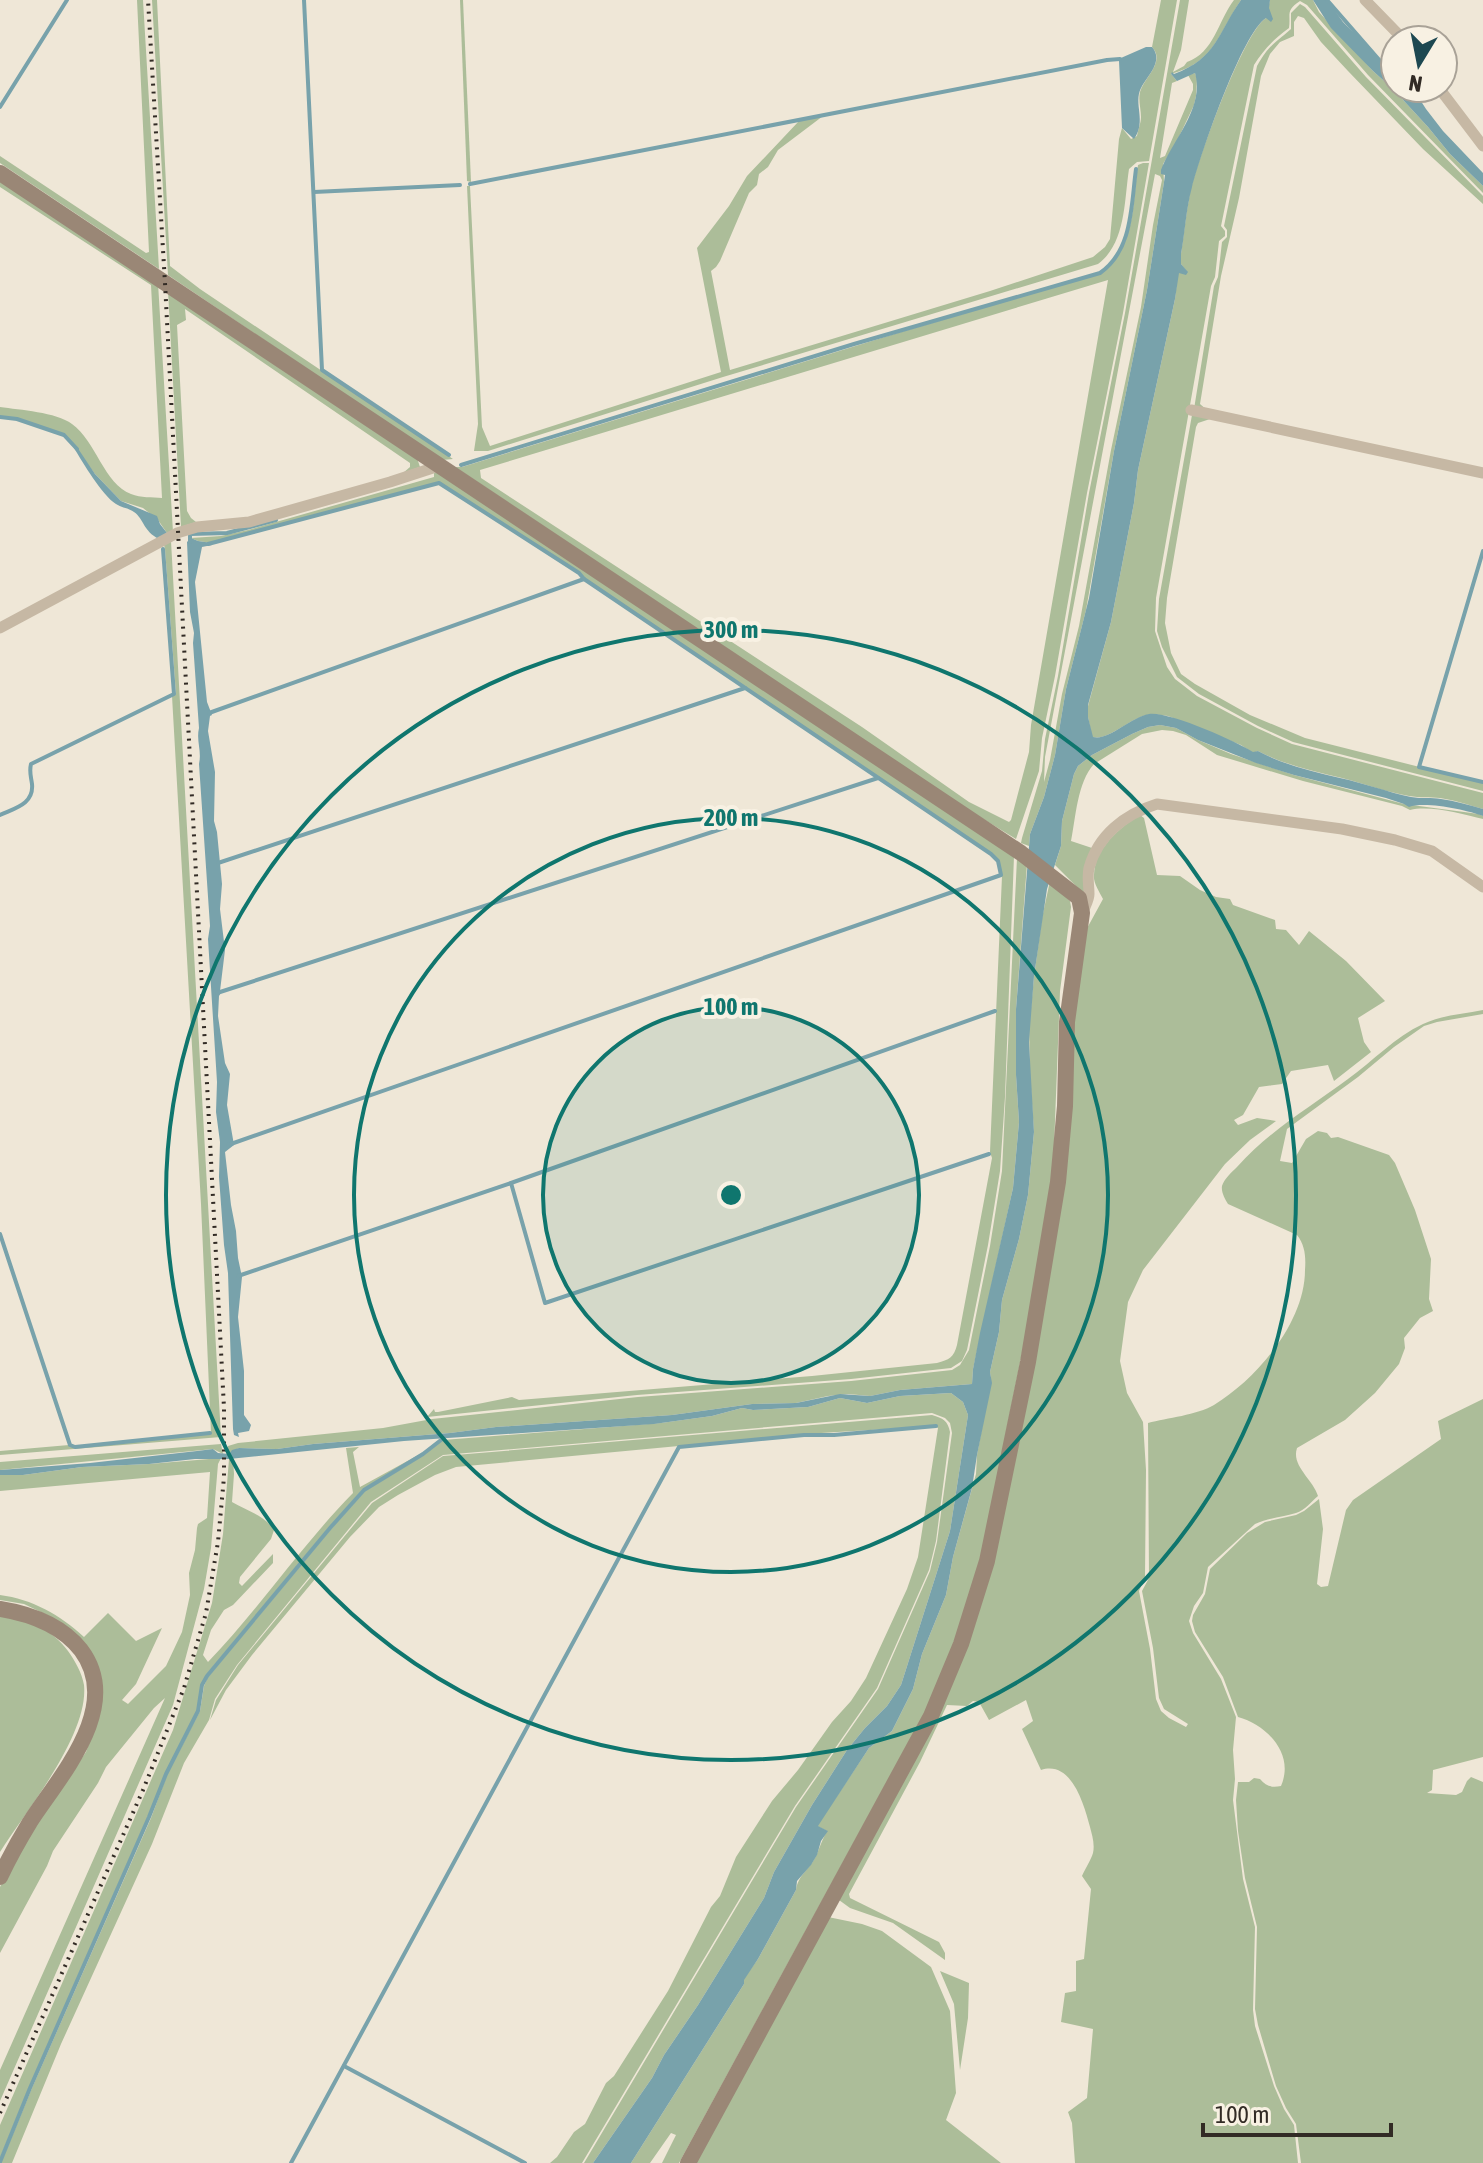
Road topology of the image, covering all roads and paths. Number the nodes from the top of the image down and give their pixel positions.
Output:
1 (1365, 0) edge
2 (1388, 24) edge
3 (1451, 104) edge
4 (1483, 146) edge
5 (0, 173) edge
6 (1191, 410) dead end
7 (439, 466) junction
8 (1483, 473) edge
9 (0, 628) edge
10 (1483, 887) edge
11 (1082, 913) junction
12 (0, 1609) edge
13 (0, 1877) edge
14 (688, 2163) edge

1 - 2 street
3 - 4 street
5 - 7 main road
6 - 8 street
7 - 9 street
7 - 11 main road
10 - 11 street
11 - 14 main road
12 - 13 main road

